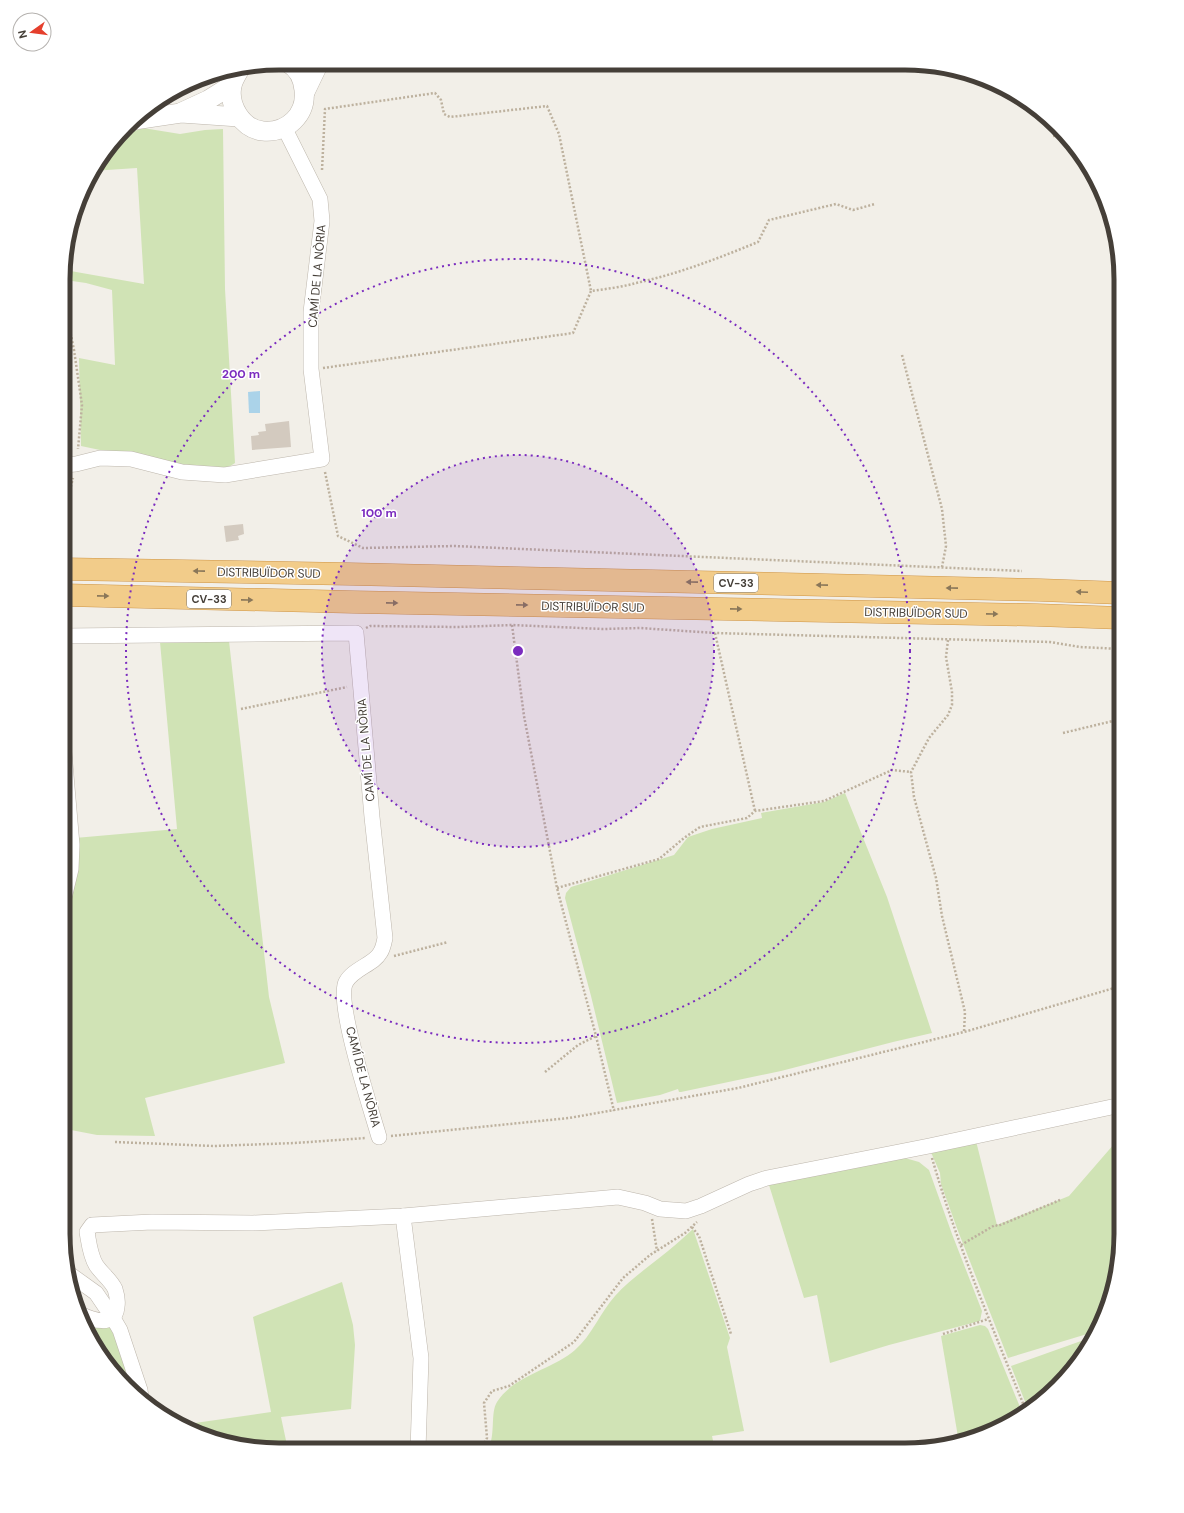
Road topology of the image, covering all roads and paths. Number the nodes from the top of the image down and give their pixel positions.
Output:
1 (297, 70) edge
2 (316, 70) edge
3 (236, 77) edge
4 (305, 92) junction
5 (181, 113) junction
6 (239, 117) junction
7 (146, 118) edge
8 (284, 127) junction
9 (1057, 135) edge
10 (1053, 136) dead end
11 (320, 199) junction
12 (875, 204) dead end
13 (591, 292) junction
14 (70, 330) edge
15 (902, 355) dead end
16 (311, 369) junction
17 (322, 459) junction
18 (70, 465) edge
19 (942, 567) junction
20 (70, 569) edge
21 (1027, 571) dead end
22 (1114, 593) edge
23 (70, 595) edge
24 (1114, 618) edge
25 (512, 625) junction
26 (356, 633) junction
27 (715, 633) junction
28 (70, 636) edge
29 (948, 640) junction
30 (1114, 649) edge
31 (360, 685) junction
32 (241, 709) dead end
33 (1114, 721) edge
34 (1063, 733) dead end
35 (911, 772) junction
36 (755, 811) junction
37 (70, 822) edge
38 (70, 873) edge
39 (557, 888) junction
40 (448, 942) dead end
41 (392, 957) dead end
42 (1114, 988) edge
43 (964, 1032) junction
44 (596, 1036) junction
45 (546, 1072) dead end
46 (1114, 1106) edge
47 (614, 1111) junction
48 (379, 1137) junction
49 (115, 1142) dead end
50 (929, 1146) junction
51 (1060, 1200) dead end
52 (654, 1206) junction
53 (701, 1206) junction
54 (403, 1216) junction
55 (692, 1227) junction
56 (961, 1245) junction
57 (657, 1250) junction
58 (74, 1277) edge
59 (87, 1317) edge
60 (113, 1318) junction
61 (988, 1319) junction
62 (731, 1334) dead end
63 (943, 1334) dead end
64 (140, 1390) edge
65 (1024, 1406) edge
66 (418, 1443) edge
67 (484, 1443) edge

1 - 4 street
2 - 4 street
3 - 5 street
3 - 6 street
4 - 8 street
5 - 6 street
5 - 7 street
6 - 8 street
8 - 11 street, CAMÍ DE LA NÒRIA
9 - 10 path
11 - 13 path
11 - 16 street, CAMÍ DE LA NÒRIA
12 - 13 path
13 - 16 path
14 - 18 path
15 - 19 path
16 - 17 street, CAMÍ DE LA NÒRIA
17 - 18 street
17 - 19 path
19 - 21 path
22 -> 20 highway, DISTRIBUÏDOR SUD / CV-33
23 -> 24 highway, DISTRIBUÏDOR SUD / CV-33
25 - 26 path
25 - 27 path
25 - 39 path
26 - 28 street
26 - 31 street, CAMÍ DE LA NÒRIA
27 - 29 path
27 - 36 path
29 - 30 path
29 - 35 path
31 - 32 path
31 - 48 street, CAMÍ DE LA NÒRIA
33 - 34 path
35 - 36 path
35 - 43 path
36 - 39 path
37 - 38 street
39 - 44 path
40 - 41 path
42 - 43 path
43 - 47 path
44 - 45 path
44 - 47 path
46 - 50 street
47 - 48 path
48 - 49 path
50 - 53 street
50 - 56 path
51 - 56 path
52 - 53 street
52 - 54 street
52 - 57 path
53 - 55 path
54 - 60 street
54 - 66 street
55 - 57 path
55 - 62 path
56 - 61 path
57 - 67 path
58 - 60 street
59 - 60 street
60 - 64 street
61 - 63 path
61 - 65 path

